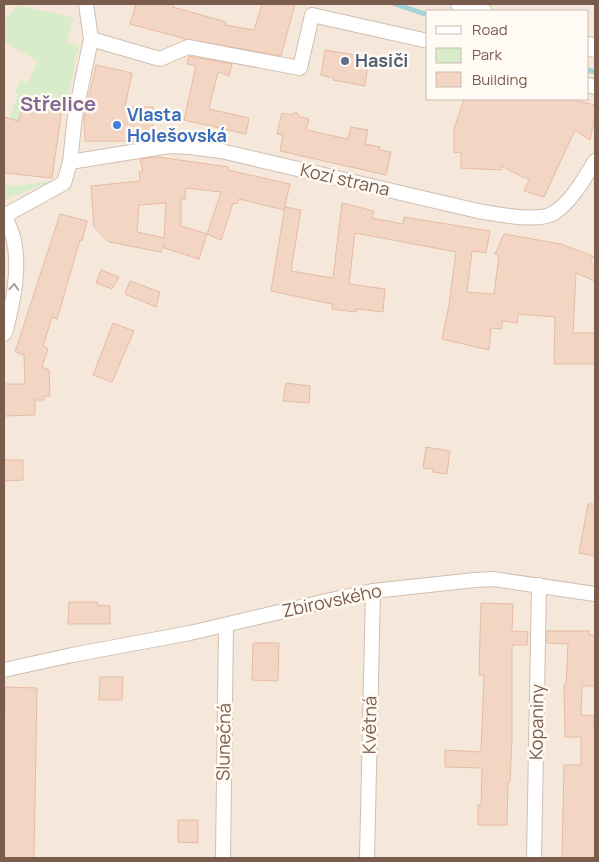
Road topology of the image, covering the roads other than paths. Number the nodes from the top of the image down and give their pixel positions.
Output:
1 (86, 4) edge
2 (460, 4) edge
3 (479, 10) edge
4 (91, 39) junction
5 (426, 41) edge
6 (595, 161) edge
7 (70, 162) junction
8 (4, 216) edge
9 (4, 334) edge
10 (539, 585) junction
11 (373, 591) junction
12 (595, 594) edge
13 (226, 626) junction
14 (4, 670) edge
15 (223, 858) edge
16 (367, 858) edge
17 (534, 858) edge

1 - 4 street
2 - 3 street
4 - 5 street
4 - 7 street
6 - 7 street, Kozí strana
7 - 8 street
9 -> 8 street
10 - 11 street, Zbirovského
10 - 12 street, Zbirovského
10 - 17 street, Kopaniny
11 - 13 street, Zbirovského
11 - 16 street, Květná
13 - 14 street, Zbirovského
13 - 15 street, Slunečná

